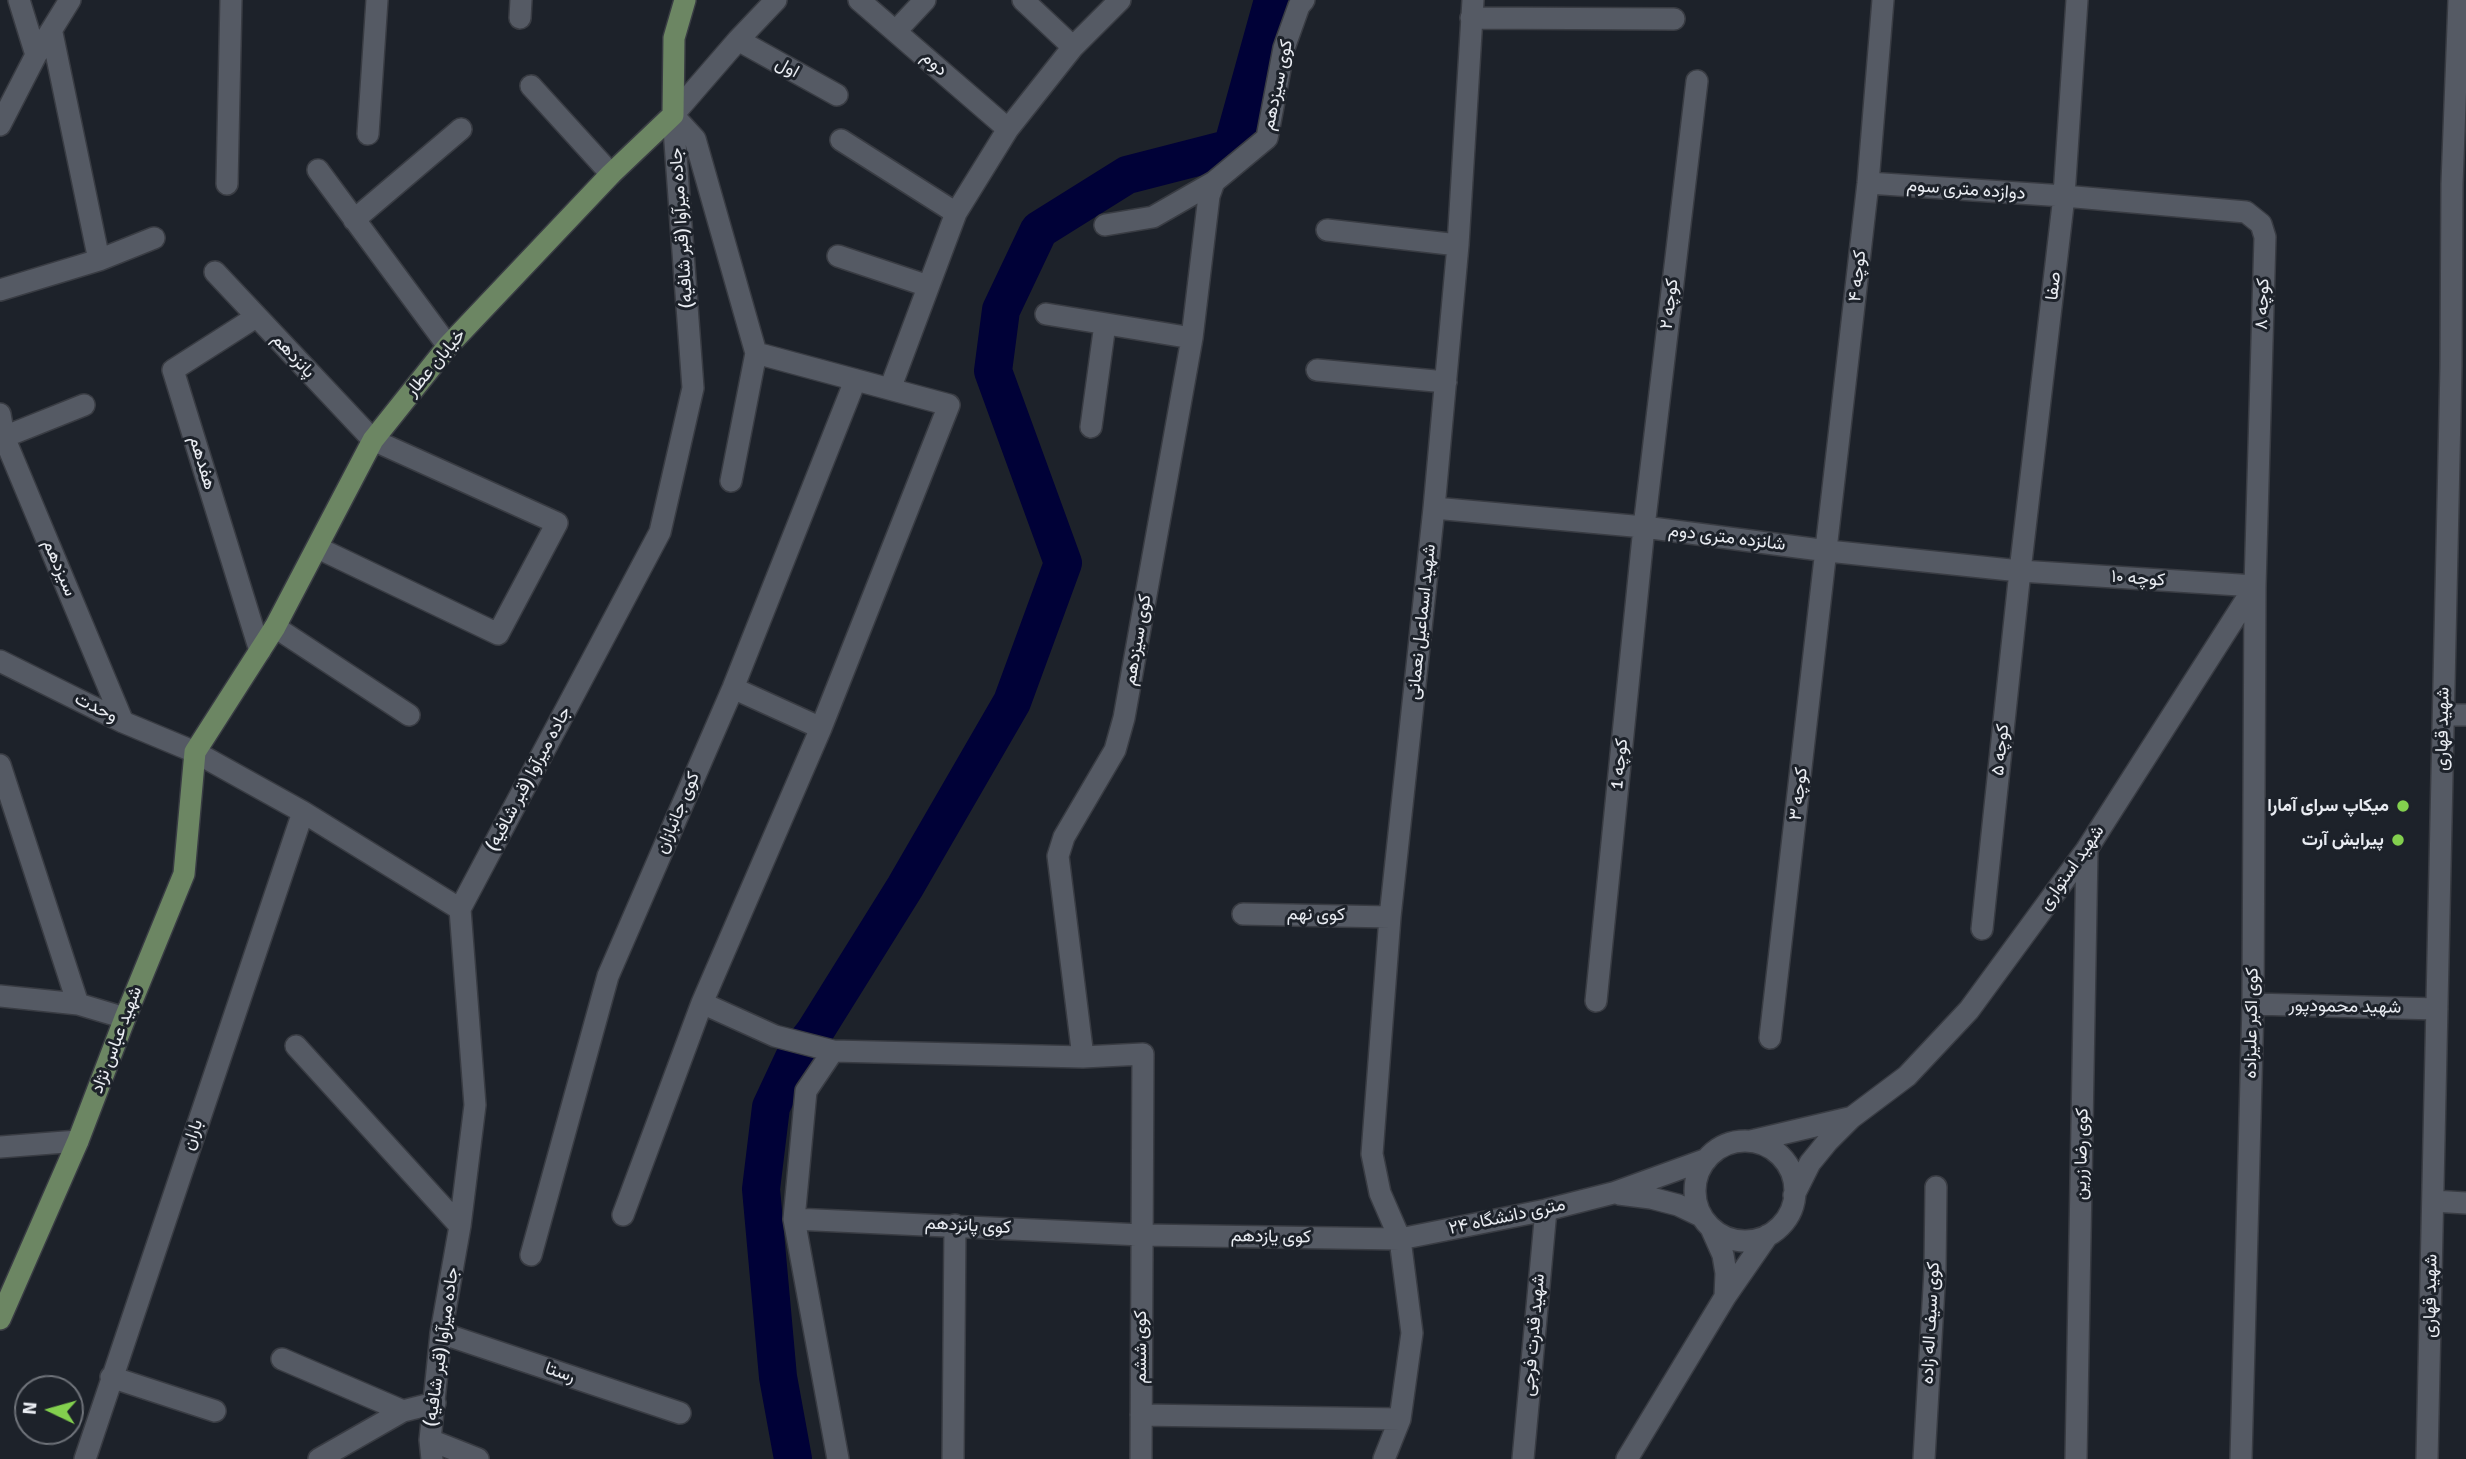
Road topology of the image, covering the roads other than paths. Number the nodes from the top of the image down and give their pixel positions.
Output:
1 (19, 0) edge
2 (70, 0) edge
3 (231, 0) edge
4 (377, 0) edge
5 (685, 0) edge
6 (776, 0) edge
7 (859, 0) edge
8 (925, 0) edge
9 (1023, 0) edge
10 (1120, 0) edge
11 (1304, 0) edge
12 (1882, 0) edge
13 (2077, 0) edge
14 (2459, 0) edge
15 (1472, 9) edge
16 (1674, 19) dead end
17 (896, 32) junction
18 (52, 33) junction
19 (738, 40) junction
20 (1073, 47) junction
21 (36, 55) junction
22 (1696, 81) dead end
23 (531, 86) dead end
24 (836, 95) dead end
25 (673, 115) junction
26 (0, 125) edge
27 (461, 129) dead end
28 (1007, 129) junction
29 (368, 134) dead end
30 (841, 140) dead end
31 (318, 170) dead end
32 (611, 174) junction
33 (1214, 182) junction
34 (1868, 183) junction
35 (2459, 183) edge
36 (227, 184) dead end
37 (2064, 196) junction
38 (956, 213) junction
39 (354, 220) junction
40 (1105, 225) dead end
41 (1327, 230) dead end
42 (154, 238) dead end
43 (1458, 245) junction
44 (838, 256) dead end
45 (99, 260) junction
46 (215, 272) dead end
47 (928, 286) junction
48 (0, 290) edge
49 (1045, 314) dead end
50 (256, 317) junction
51 (1105, 324) junction
52 (1192, 338) junction
53 (448, 346) junction
54 (756, 353) junction
55 (1317, 370) dead end
56 (855, 381) junction
57 (1446, 382) junction
58 (890, 390) junction
59 (83, 405) dead end
60 (0, 414) edge
61 (1091, 427) dead end
62 (4, 437) junction
63 (373, 440) junction
64 (731, 481) dead end
65 (1434, 508) junction
66 (1644, 527) junction
67 (318, 548) junction
68 (1828, 551) junction
69 (2020, 571) junction
70 (2255, 586) junction
71 (275, 627) junction
72 (260, 651) junction
73 (0, 661) edge
74 (733, 688) junction
75 (409, 715) dead end
76 (2444, 715) junction
77 (2466, 715) edge
78 (123, 722) junction
79 (821, 728) junction
80 (195, 752) junction
81 (0, 765) edge
82 (303, 812) junction
83 (2087, 849) junction
84 (460, 909) junction
85 (1242, 914) dead end
86 (1390, 917) junction
87 (1982, 929) dead end
88 (0, 974) edge
89 (4, 995) edge
90 (1596, 1001) dead end
91 (702, 1003) junction
92 (78, 1004) junction
93 (2253, 1004) junction
94 (2437, 1009) junction
95 (124, 1018) junction
96 (1770, 1038) dead end
97 (296, 1046) dead end
98 (833, 1051) junction
99 (1083, 1058) junction
100 (1851, 1118) junction
101 (78, 1141) junction
102 (1748, 1141) junction
103 (0, 1147) edge
104 (1707, 1159) junction
105 (1936, 1187) dead end
106 (1613, 1194) junction
107 (1794, 1195) junction
108 (2433, 1201) junction
109 (2466, 1203) edge
110 (1546, 1210) junction
111 (623, 1215) dead end
112 (794, 1219) junction
113 (1706, 1222) junction
114 (955, 1224) junction
115 (460, 1226) junction
116 (1142, 1235) junction
117 (1768, 1235) junction
118 (1400, 1239) junction
119 (531, 1255) dead end
120 (1725, 1297) junction
121 (0, 1318) edge
122 (441, 1333) junction
123 (282, 1359) dead end
124 (111, 1377) junction
125 (435, 1403) junction
126 (215, 1410) dead end
127 (403, 1410) junction
128 (680, 1413) dead end
129 (1141, 1415) junction
130 (1400, 1419) junction
131 (431, 1449) edge
132 (85, 1459) edge
133 (319, 1459) edge
134 (478, 1459) edge
135 (838, 1459) edge
136 (953, 1459) edge
137 (1141, 1459) edge
138 (1384, 1459) edge
139 (1523, 1459) edge
140 (1627, 1459) edge
141 (1924, 1459) edge
142 (2076, 1459) edge
143 (2241, 1459) edge
144 (2427, 1459) edge

1 - 21 street
2 - 18 street
3 - 36 street
4 - 29 street
5 - 25 main road
6 - 19 street
7 - 17 street, دوم
8 - 17 street
9 - 20 street
10 - 20 street
11 - 33 street, کوی سیزدهم
12 - 34 street, کوچه ۴
13 - 37 street, صفا
14 - 35 street, شهید قهاری
15 - 16 street
15 - 43 street, شهید اسماعیل نعمانی
17 - 28 street, دوم
18 - 21 street
18 - 45 street
19 - 24 street, اول
19 - 25 street
20 - 28 street
21 - 26 street
22 - 66 street, کوچه ۲
23 - 32 street
25 - 32 main road, خیابان عطار
25 - 54 street
25 - 84 street, جاده میرآوا (قبر شافیه)
27 - 39 street
28 - 38 street
30 - 38 street
31 - 39 street
32 - 53 main road, خیابان عطار
33 - 40 street
33 - 52 street, کوی سیزدهم
34 - 37 street, دوازده متری سوم
34 - 68 street, کوچه ۴
35 - 76 street, شهید قهاری
37 - 69 street, صفا
37 - 70 street, کوچه ۸
38 - 47 street
39 - 53 street
41 - 43 street
42 - 45 street
43 - 57 street, شهید اسماعیل نعمانی
44 - 47 street
45 - 48 street
46 - 50 street, پانزدهم
47 - 58 street
49 - 51 street
50 - 63 street, پانزدهم
50 - 72 street, هفدهم
51 - 52 street
51 - 61 street
52 - 99 street, کوی سیزدهم
53 - 63 main road, خیابان عطار
54 - 56 street
54 - 64 street
55 - 57 street
56 - 58 street
56 - 74 street, کوی جانبازان
57 - 65 street, شهید اسماعیل نعمانی
58 - 79 street
59 - 62 street
60 - 62 street, سیزدهم
62 - 78 street, سیزدهم
63 - 67 main road, خیابان عطار
63 - 67 street
65 - 66 street, شانزده متری دوم
65 - 86 street, شهید اسماعیل نعمانی
66 - 68 street, شانزده متری دوم
66 - 90 street, کوچه 1
67 - 71 main road, خیابان عطار
68 - 69 street, شانزده متری دوم
68 - 96 street, کوچه ۳
69 - 70 street, کوچه ۱۰
69 - 87 street, کوچه ۵
70 - 83 street, شهید استواری
70 - 93 street, کوی اکبر علیزاده
71 - 72 main road, خیابان عطار
71 - 75 street
72 - 80 main road, خیابان عطار
73 - 78 street, وحدت
74 - 79 street
74 - 119 street, کوی جانبازان
76 - 77 street
76 - 94 street, شهید قهاری
78 - 80 street, وحدت
79 - 91 street
80 - 82 street, وحدت
80 - 95 main road, شهید عباس نژاد
81 - 92 street
82 - 84 street, وحدت
82 - 124 street, باران
83 - 100 street, شهید استواری
83 - 142 street, کوی رضا زرین
84 - 115 street, جاده میرآوا (قبر شافیه)
85 - 86 street, کوی نهم
86 - 118 street, شهید اسماعیل نعمانی
88 - 89 street
89 - 92 street
91 - 98 street
91 - 111 street
92 - 95 street
93 - 94 street, شهید محمودپور
93 - 143 street, کوی اکبر علیزاده
94 - 108 street, شهید قهاری
95 - 101 main road, شهید عباس نژاد
97 - 115 street
98 - 99 street
98 - 112 street
99 - 116 street
100 - 102 street, شهید استواری
100 - 107 street, شهید استواری
101 - 103 street
101 - 121 main road, شهید عباس نژاد
102 - 104 street
102 - 107 street
104 - 106 street, ۲۴ متری دانشگاه
104 - 113 street
105 - 141 street, کوی سیف اله زاده
106 - 110 street, ۲۴ متری دانشگاه
106 - 113 street, ۲۴ متری دانشگاه
107 - 117 street
108 - 109 street
108 - 144 street, شهید قهاری
110 - 118 street, ۲۴ متری دانشگاه
110 - 139 street, شهید قدرت فرجی
112 - 114 street, کوی پانزدهم
112 - 135 street
113 - 117 street
113 - 120 street
114 - 116 street, کوی پانزدهم
114 - 136 street
115 - 122 street, جاده میرآوا (قبر شافیه)
116 - 118 street, کوی یازدهم
116 - 129 street, کوی ششم
117 - 120 street
118 - 130 street, شهید اسماعیل نعمانی
120 - 140 street
122 - 125 street, جاده میرآوا (قبر شافیه)
122 - 128 street, رستا
123 - 127 street
124 - 126 street
124 - 132 street, باران
125 - 127 street
125 - 131 street, جاده میرآوا (قبر شافیه)
127 - 133 street
129 - 130 street
129 - 137 street, کوی ششم
130 - 138 street, شهید اسماعیل نعمانی
131 - 134 street

